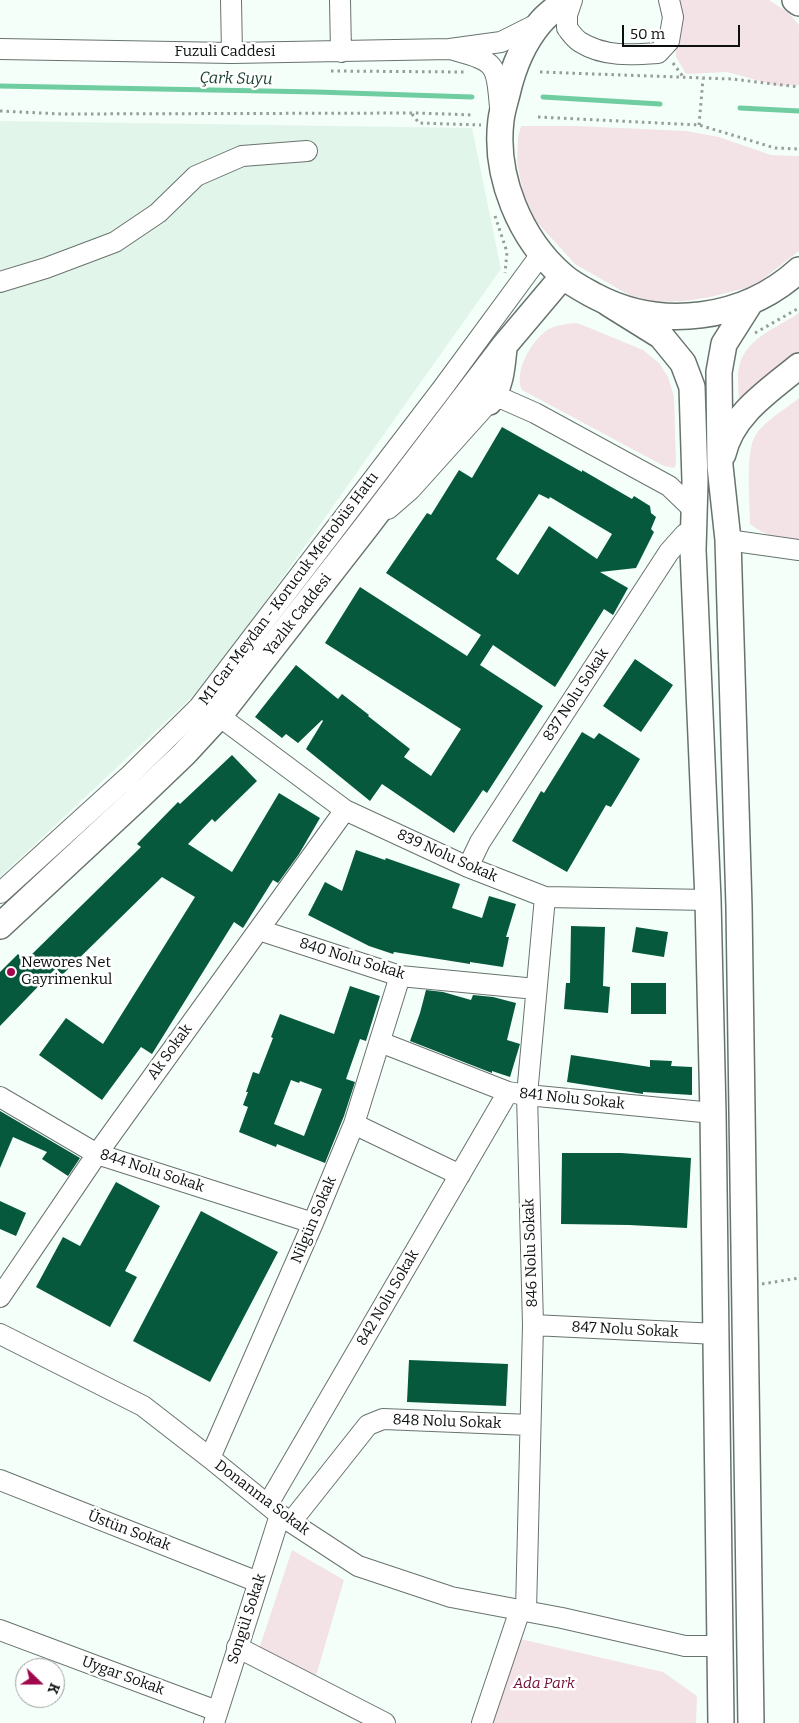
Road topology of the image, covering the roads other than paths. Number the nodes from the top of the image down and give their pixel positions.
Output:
1 (231, 0) edge
2 (340, 0) edge
3 (566, 0) edge
4 (572, 0) edge
5 (669, 0) edge
6 (796, 0) edge
7 (799, 3) edge
8 (541, 22) junction
9 (0, 49) edge
10 (450, 49) junction
11 (341, 52) junction
12 (232, 53) junction
13 (487, 124) junction
14 (307, 151) dead end
15 (542, 253) junction
16 (563, 276) junction
17 (795, 277) edge
18 (0, 282) edge
19 (608, 303) junction
20 (750, 303) junction
21 (504, 346) junction
22 (799, 366) edge
23 (489, 402) junction
24 (720, 466) junction
25 (694, 521) junction
26 (367, 526) junction
27 (728, 540) junction
28 (799, 550) edge
29 (219, 716) junction
30 (344, 810) junction
31 (468, 867) junction
32 (0, 893) edge
33 (545, 897) junction
34 (708, 900) junction
35 (0, 926) edge
36 (258, 930) junction
37 (400, 976) junction
38 (536, 989) junction
39 (380, 1042) junction
40 (518, 1094) junction
41 (0, 1097) edge
42 (713, 1113) junction
43 (354, 1124) junction
44 (97, 1154) junction
45 (460, 1175) junction
46 (313, 1223) junction
47 (0, 1297) edge
48 (533, 1325) junction
49 (0, 1334) edge
50 (717, 1334) junction
51 (530, 1425) junction
52 (210, 1458) junction
53 (0, 1480) edge
54 (280, 1514) junction
55 (258, 1582) junction
56 (523, 1610) junction
57 (0, 1630) edge
58 (721, 1646) junction
59 (238, 1647) junction
60 (216, 1717) edge
61 (385, 1723) edge
62 (482, 1723) edge
63 (722, 1723) edge
64 (751, 1723) edge

1 - 12 street
2 - 11 street
3 - 8 main road
4 - 5 street
6 - 7 main road
8 - 10 street
8 - 13 main road
9 - 12 street, Fuzuli Caddesi
10 - 11 street, Fuzuli Caddesi
10 - 13 street
11 - 12 street, Fuzuli Caddesi
13 - 15 main road
14 - 18 street
15 - 16 main road
15 - 32 street, M1 Gar Meydan - Korucuk Metrobüs Hattı
16 - 19 main road
16 - 21 main road, Yazlık Caddesi
17 - 20 main road
19 - 20 main road
19 - 25 main road
20 - 24 main road
21 - 23 main road
21 - 26 main road, Yazlık Caddesi
22 - 24 main road
23 - 25 street
23 - 26 street
24 - 27 main road
25 - 31 street, 837 Nolu Sokak
25 - 34 main road
26 - 29 main road, Yazlık Caddesi
27 - 28 street
27 - 64 main road
29 - 30 street, 839 Nolu Sokak
29 - 35 main road, Yazlık Caddesi
30 - 31 street, 839 Nolu Sokak
30 - 36 street, Ak Sokak
31 - 33 street, 839 Nolu Sokak
33 - 34 street, 839 Nolu Sokak
33 - 38 street, 846 Nolu Sokak
34 - 42 main road
36 - 37 street, 840 Nolu Sokak
36 - 44 street, Ak Sokak
37 - 38 street, 840 Nolu Sokak
37 - 39 street, Nilgün Sokak
38 - 40 street, 846 Nolu Sokak
39 - 40 street, 841 Nolu Sokak
39 - 43 street, Nilgün Sokak
40 - 42 street, 841 Nolu Sokak
40 - 45 street, 842 Nolu Sokak
40 - 48 street, 846 Nolu Sokak
41 - 44 street, 844 Nolu Sokak
42 - 50 main road
43 - 45 street
43 - 46 street, Nilgün Sokak
44 - 46 street, 844 Nolu Sokak
44 - 47 street, Ak Sokak
45 - 54 street, 842 Nolu Sokak
46 - 52 street, Nilgün Sokak
48 - 50 street, 847 Nolu Sokak
48 - 51 street, 846 Nolu Sokak
49 - 52 street, Donanma Sokak
50 - 58 main road
51 - 54 street, 848 Nolu Sokak
51 - 56 street, 846 Nolu Sokak
52 - 54 street, Donanma Sokak
53 - 55 street, Üstün Sokak
54 - 55 street, Songül Sokak
54 - 56 street, Donanma Sokak
55 - 59 street, Songül Sokak
56 - 58 street, Donanma Sokak
56 - 62 street, 846 Nolu Sokak
57 - 60 street, Uygar Sokak
58 - 63 main road
59 - 60 street, Songül Sokak
59 - 61 street

